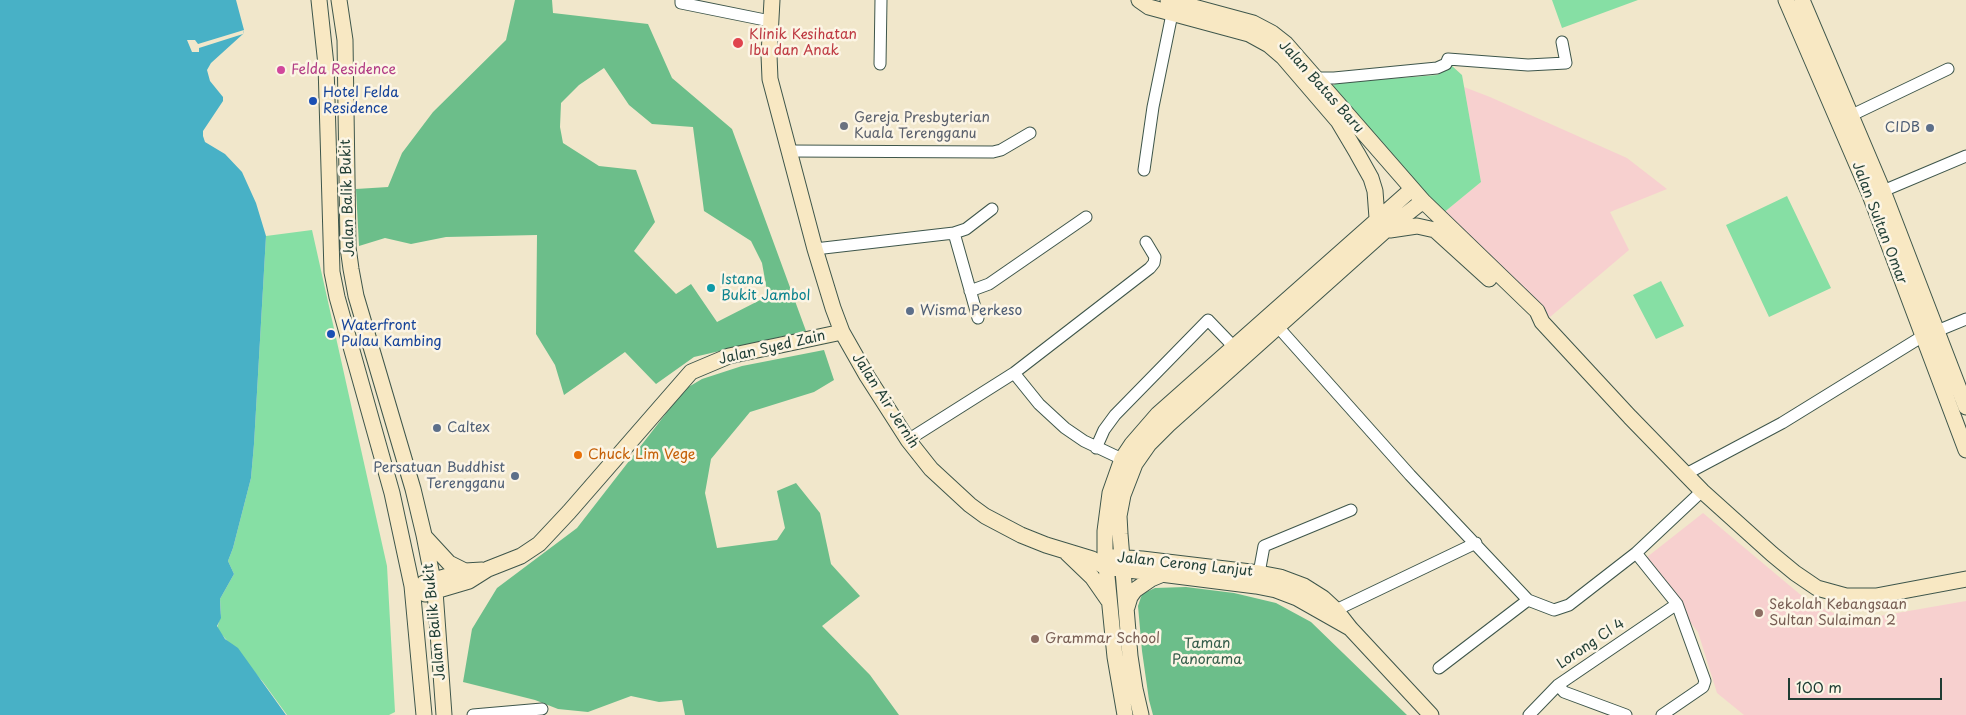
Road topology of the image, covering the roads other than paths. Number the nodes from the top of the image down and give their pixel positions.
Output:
1 (319, 0) edge
2 (339, 0) edge
3 (772, 0) edge
4 (882, 0) edge
5 (1139, 0) edge
6 (1786, 0) edge
7 (1802, 0) edge
8 (681, 1) edge
9 (1170, 7) edge
10 (770, 21) junction
11 (1562, 42) dead end
12 (880, 64) dead end
13 (1948, 69) dead end
14 (1316, 78) junction
15 (1852, 115) junction
16 (1030, 133) dead end
17 (789, 151) junction
18 (1966, 156) edge
19 (1144, 170) dead end
20 (1412, 189) junction
21 (1883, 191) junction
22 (1423, 201) junction
23 (992, 208) dead end
24 (1086, 217) dead end
25 (1382, 224) junction
26 (954, 233) junction
27 (1146, 242) dead end
28 (815, 249) junction
29 (970, 291) junction
30 (978, 318) dead end
31 (1966, 319) edge
32 (1542, 322) junction
33 (1278, 327) junction
34 (842, 332) junction
35 (1930, 333) junction
36 (1234, 347) junction
37 (1014, 373) junction
38 (1966, 407) edge
39 (908, 440) junction
40 (1096, 448) junction
41 (1966, 450) edge
42 (1122, 459) junction
43 (1686, 474) junction
44 (1702, 491) junction
45 (1351, 510) dead end
46 (1120, 534) junction
47 (424, 536) junction
48 (1476, 543) junction
49 (1066, 552) junction
50 (1636, 553) junction
51 (1142, 558) junction
52 (1101, 561) junction
53 (1121, 562) junction
54 (488, 570) junction
55 (465, 571) junction
56 (1258, 573) junction
57 (1165, 574) junction
58 (1966, 579) edge
59 (434, 586) junction
60 (413, 592) junction
61 (1528, 600) junction
62 (1110, 603) junction
63 (1677, 604) junction
64 (1127, 609) junction
65 (1336, 610) junction
66 (1350, 628) junction
67 (1439, 668) dead end
68 (1558, 685) junction
69 (542, 710) dead end
70 (424, 715) edge
71 (444, 715) edge
72 (473, 715) edge
73 (1125, 715) edge
74 (1141, 715) edge
75 (1431, 715) edge
76 (1528, 715) edge
77 (1626, 715) edge
78 (1662, 715) edge

1 - 60 main road, Jalan Balik Bukit
2 - 47 main road, Jalan Balik Bukit
3 - 10 main road, Jalan Air Jernih
4 - 12 street
5 - 9 main road, Jalan Batas Baru
6 - 35 main road, Jalan Sultan Omar
7 - 15 main road
8 - 10 street
9 - 14 main road, Jalan Batas Baru
9 - 19 street
9 - 25 main road, Jalan Batas Baru
10 - 17 main road, Jalan Air Jernih
11 - 14 street
13 - 15 street
14 - 20 main road, Jalan Batas Baru
15 - 21 main road
16 - 17 street
17 - 28 main road, Jalan Air Jernih
18 - 21 street
20 - 22 main road, Jalan Batas Baru
20 - 25 main road
21 - 35 main road
22 - 25 main road
22 - 32 main road, Jalan Batas Baru
23 - 26 street
24 - 29 street
25 - 32 main road
25 - 33 main road
25 - 36 main road
26 - 28 street
26 - 29 street
27 - 37 street
28 - 34 main road, Jalan Air Jernih
29 - 30 street
31 - 35 street
32 - 43 main road
33 - 46 main road
33 - 48 street
34 - 39 main road, Jalan Air Jernih
34 - 54 main road, Jalan Syed Zain
35 - 38 main road
35 - 41 main road, Jalan Sultan Omar
35 - 43 street
36 - 40 street
36 - 42 main road
37 - 39 street
37 - 40 street
39 - 49 main road, Jalan Air Jernih
40 - 42 street
42 - 52 main road
43 - 44 main road
44 - 50 street
44 - 58 main road
45 - 56 street
46 - 51 main road
46 - 53 main road
47 - 55 main road
47 - 59 main road, Jalan Balik Bukit
48 - 61 street
48 - 65 street
49 - 52 main road, Jalan Air Jernih
49 - 62 main road
50 - 61 street
50 - 63 street
51 - 53 main road, Jalan Cerong Lanjut
51 - 56 main road, Jalan Cerong Lanjut
52 - 53 main road, Jalan Cerong Lanjut
52 - 62 main road
53 - 57 main road, Jalan Cerong Lanjut
53 - 64 main road
54 - 55 main road
54 - 59 main road, Jalan Syed Zain
55 - 59 main road
56 - 65 main road, Jalan Cerong Lanjut
57 - 64 main road
57 - 66 main road, Jalan Cerong Lanjut
59 - 60 main road
59 - 71 main road, Jalan Balik Bukit
60 - 70 main road, Jalan Balik Bukit
61 - 67 street
62 - 73 main road
63 - 68 street, Lorong Cl 4
63 - 78 street
64 - 74 main road
65 - 66 main road, Jalan Cerong Lanjut
66 - 75 main road, Jalan Cerong Lanjut
68 - 76 street, Lorong Cl 4
68 - 77 street
69 - 72 street

